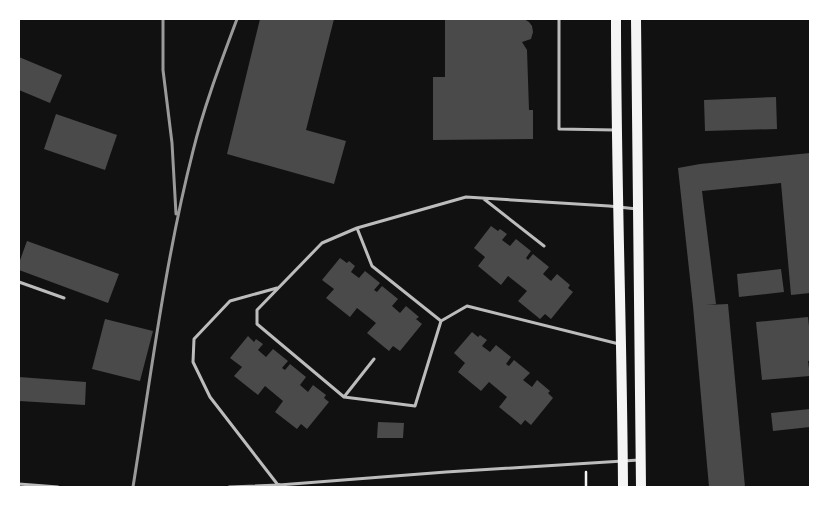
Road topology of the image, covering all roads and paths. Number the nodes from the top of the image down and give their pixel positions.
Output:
1 (559, 19) edge
2 (616, 19) edge
3 (636, 19) edge
4 (616, 130) junction
5 (484, 198) junction
6 (619, 206) junction
7 (638, 210) junction
8 (357, 228) junction
9 (544, 246) dead end
10 (19, 282) edge
11 (279, 288) junction
12 (64, 298) dead end
13 (440, 320) junction
14 (621, 344) junction
15 (374, 359) dead end
16 (344, 397) junction
17 (641, 460) junction
18 (623, 461) junction
19 (586, 464) junction
20 (329, 481) junction
21 (19, 484) edge
22 (279, 486) edge
23 (58, 487) edge
24 (229, 487) edge
25 (329, 487) edge
26 (586, 487) edge
27 (623, 487) edge
28 (641, 487) edge

1 - 4 lane
2 - 4 main road
3 - 7 main road
4 - 6 main road
5 - 6 lane
5 - 8 lane
5 - 9 lane
6 - 7 lane
6 - 14 main road
7 - 17 main road
8 - 11 lane
8 - 13 lane
10 - 12 lane
11 - 16 lane
11 - 22 lane
13 - 14 lane
13 - 16 lane
14 - 18 main road
15 - 16 lane
17 - 18 lane
17 - 28 main road
18 - 19 lane
18 - 27 main road
19 - 20 lane
19 - 26 path
20 - 22 lane
20 - 25 lane
21 - 23 lane
22 - 24 lane

